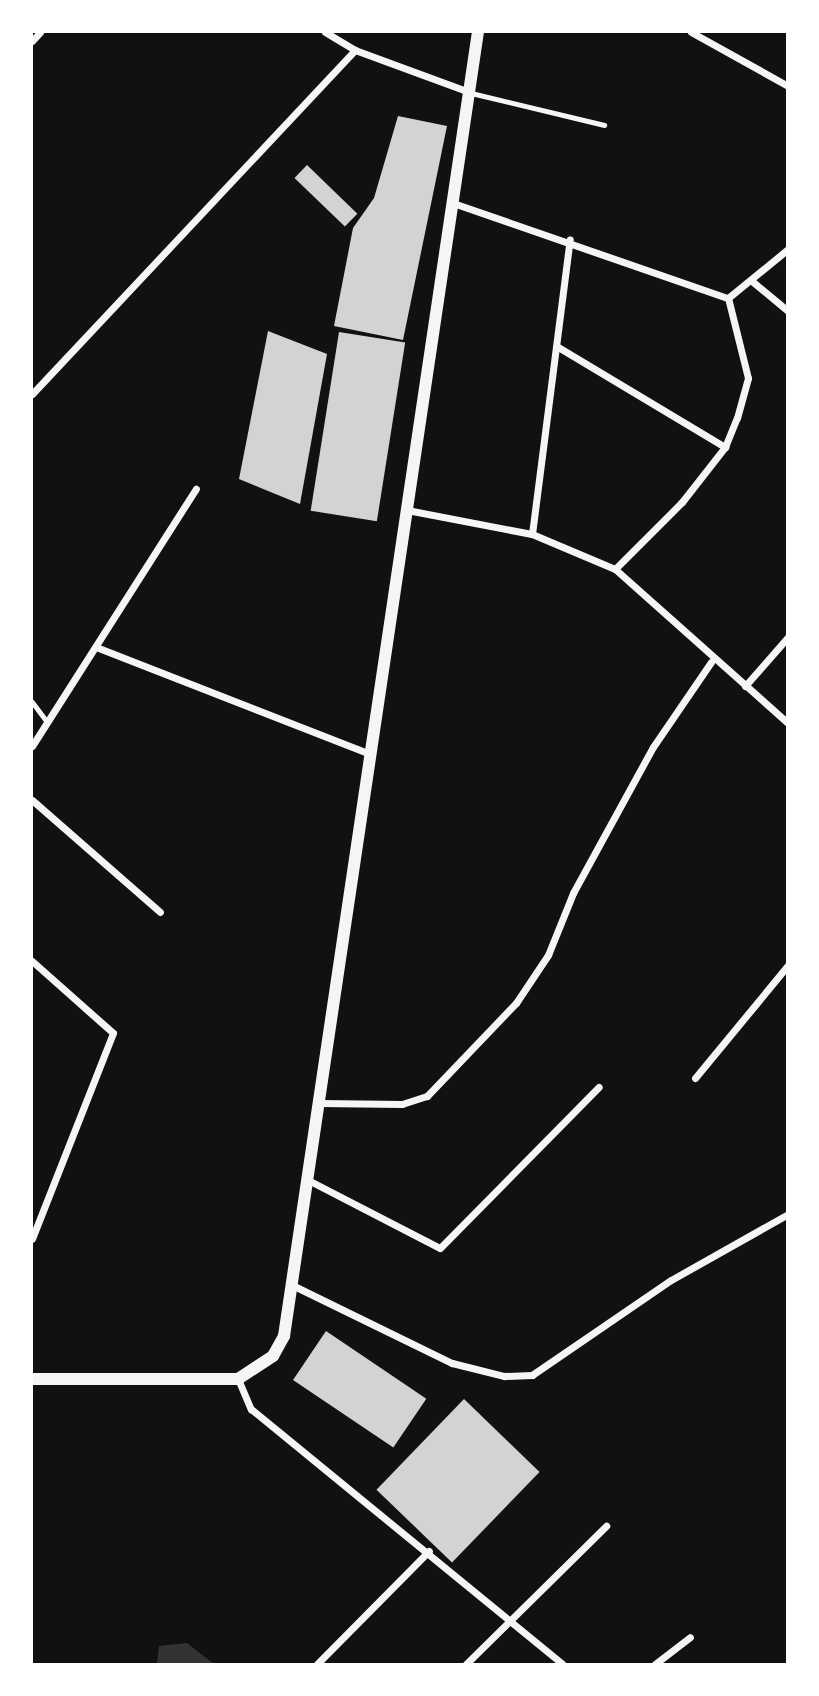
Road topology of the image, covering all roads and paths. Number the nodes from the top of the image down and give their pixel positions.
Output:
1 (40, 32) edge
2 (325, 32) edge
3 (478, 32) edge
4 (691, 32) edge
5 (32, 41) edge
6 (355, 50) junction
7 (788, 86) edge
8 (469, 92) junction
9 (604, 125) dead end
10 (453, 203) junction
11 (570, 239) junction
12 (788, 249) edge
13 (753, 282) junction
14 (728, 298) junction
15 (788, 311) edge
16 (558, 347) junction
17 (32, 394) edge
18 (725, 447) junction
19 (196, 489) dead end
20 (407, 510) junction
21 (532, 534) junction
22 (615, 569) junction
23 (788, 637) edge
24 (96, 647) junction
25 (711, 662) junction
26 (745, 686) junction
27 (32, 702) edge
28 (47, 722) junction
29 (788, 723) edge
30 (32, 747) edge
31 (371, 754) junction
32 (32, 800) edge
33 (160, 912) dead end
34 (32, 961) edge
35 (788, 965) edge
36 (695, 1078) dead end
37 (598, 1087) dead end
38 (318, 1103) junction
39 (307, 1180) junction
40 (788, 1214) edge
41 (32, 1239) edge
42 (292, 1285) junction
43 (239, 1379) junction
44 (33, 1382) edge
45 (606, 1526) dead end
46 (429, 1551) junction
47 (512, 1621) junction
48 (690, 1637) dead end
49 (317, 1664) edge
50 (466, 1664) edge
51 (562, 1664) edge
52 (655, 1664) edge

1 - 5 street
2 - 6 street
3 - 8 street
4 - 7 street
6 - 8 street
6 - 17 street
8 - 9 lane
8 - 10 street
10 - 11 street
10 - 20 street
11 - 14 street
11 - 16 street
12 - 13 street
13 - 14 street
13 - 15 street
14 - 18 street
16 - 18 street
16 - 21 street
18 - 22 street
19 - 24 street
20 - 21 street
20 - 31 street
21 - 22 street
22 - 25 street
23 - 26 street
24 - 28 street
24 - 31 street
25 - 26 street
25 - 38 street
26 - 29 street
27 - 28 lane
28 - 30 street
31 - 38 street
32 - 33 street
34 - 41 street
35 - 36 street
37 - 39 street
38 - 39 street
39 - 42 street
40 - 42 street
42 - 43 street
43 - 44 street
43 - 46 street
45 - 47 street
46 - 47 street
46 - 49 street
47 - 50 street
47 - 51 street
48 - 52 street

